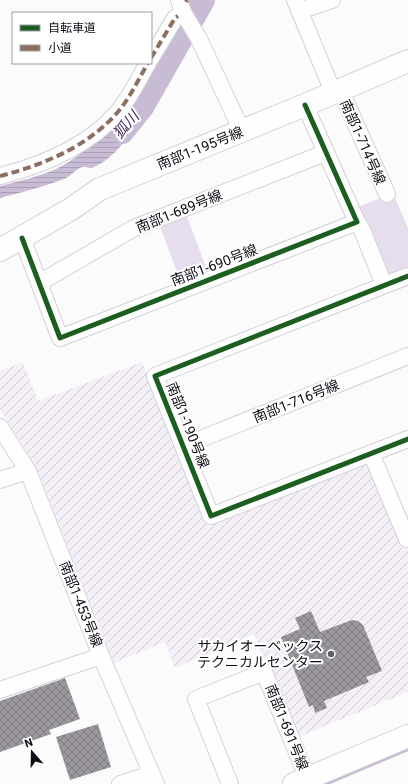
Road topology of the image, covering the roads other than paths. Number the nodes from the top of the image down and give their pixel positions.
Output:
1 (332, 0) edge
2 (183, 6) edge
3 (297, 6) edge
4 (152, 56) edge
5 (408, 61) edge
6 (147, 64) edge
7 (337, 90) junction
8 (305, 105) junction
9 (242, 131) junction
10 (326, 153) junction
11 (0, 176) edge
12 (387, 194) dead end
13 (357, 222) junction
14 (22, 238) junction
15 (0, 250) edge
16 (408, 276) edge
17 (39, 283) junction
18 (384, 285) junction
19 (408, 356) edge
20 (0, 427) edge
21 (408, 438) edge
22 (183, 446) junction
23 (370, 453) junction
24 (28, 471) junction
25 (0, 480) edge
26 (408, 538) edge
27 (101, 656) junction
28 (0, 690) edge
29 (408, 736) edge
30 (154, 779) edge
31 (304, 782) edge
32 (120, 784) edge
33 (230, 784) edge

1 - 3 street
2 - 4 street
2 - 9 street
3 - 7 street, 南部1-714号線
5 - 7 street, 南部1-195号線
6 - 11 street
7 - 8 street, 南部1-195号線
7 - 12 street, 南部1-714号線
8 - 9 street, 南部1-195号線
8 - 10 street
9 - 14 street, 南部1-195号線
10 - 13 street
10 - 17 street, 南部1-689号線
13 - 17 street, 南部1-690号線
13 - 18 street
14 - 15 street, 南部1-195号線
14 - 17 street, 南部1-690号線
16 - 18 street, 南部1-190号線
18 - 22 street, 南部1-190号線
19 - 22 street, 南部1-716号線
20 - 24 street, 南部1-453号線
21 - 23 street, 南部1-190号線
22 - 23 street, 南部1-190号線
23 - 26 street
24 - 25 street
24 - 27 street, 南部1-453号線
27 - 28 street
27 - 30 street, 南部1-453号線
29 - 31 street
30 - 32 street
31 - 33 street, 南部1-691号線

